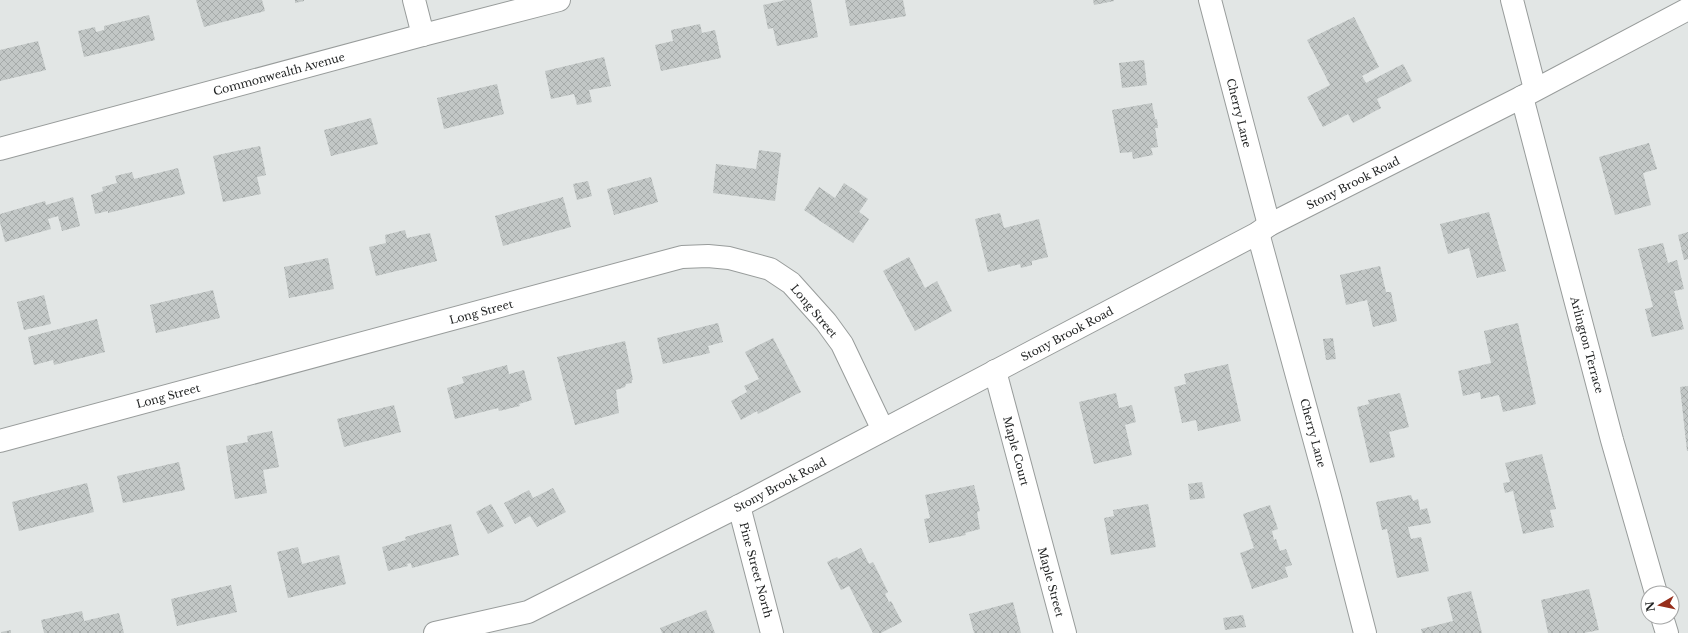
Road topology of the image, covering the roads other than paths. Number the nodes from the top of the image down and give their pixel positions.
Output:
1 (414, 0) edge
2 (558, 0) edge
3 (1210, 0) edge
4 (1512, 0) edge
5 (1688, 9) edge
6 (423, 35) junction
7 (1529, 93) junction
8 (0, 149) edge
9 (1264, 229) junction
10 (995, 371) junction
11 (883, 430) junction
12 (0, 441) edge
13 (739, 506) junction
14 (1037, 531) joint
15 (1654, 585) edge
16 (435, 633) edge
17 (772, 633) edge
18 (1064, 633) edge
19 (1365, 633) edge

1 - 6 street
2 - 6 street, Commonwealth Avenue
3 - 9 street, Cherry Lane
4 - 7 street, Arlington Terrace
5 - 7 street, Stony Brook Road
6 - 8 street, Commonwealth Avenue
7 - 9 street, Stony Brook Road
7 - 15 street, Arlington Terrace
9 - 10 street, Stony Brook Road
9 - 19 street, Cherry Lane
10 - 11 street, Stony Brook Road
10 - 14 street, Maple Court
11 - 12 street, Long Street
11 - 13 street, Stony Brook Road
13 - 16 street, Stony Brook Road
13 - 17 street, Pine Street North
14 - 18 street, Maple Street

